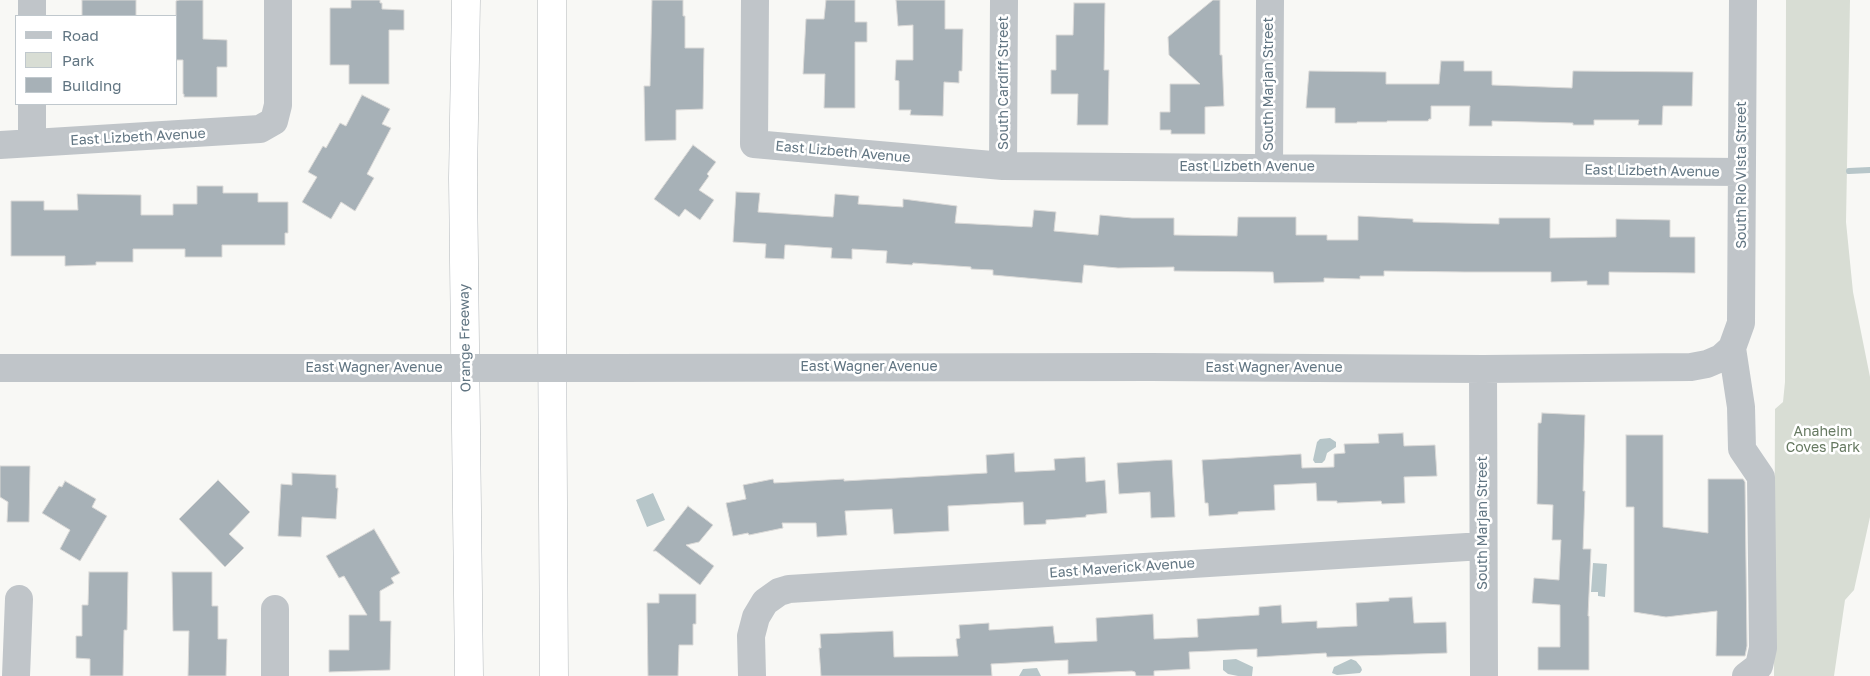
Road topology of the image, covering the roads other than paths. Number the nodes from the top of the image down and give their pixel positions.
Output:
1 (32, 0) edge
2 (278, 0) edge
3 (466, 0) edge
4 (552, 0) edge
5 (755, 0) edge
6 (1004, 0) edge
7 (1270, 0) edge
8 (1743, 0) edge
9 (32, 15) edge
10 (32, 105) edge
11 (32, 143) junction
12 (0, 145) edge
13 (1003, 166) junction
14 (1269, 167) junction
15 (1742, 172) junction
16 (1732, 348) junction
17 (0, 368) edge
18 (1482, 369) junction
19 (1483, 546) junction
20 (19, 599) dead end
21 (275, 609) dead end
22 (16, 676) edge
23 (275, 676) edge
24 (469, 676) edge
25 (554, 676) edge
26 (752, 676) edge
27 (1484, 676) edge
28 (1746, 676) edge

1 - 9 street
2 - 11 street, East Lizbeth Avenue
3 - 24 highway, Orange Freeway
4 - 25 highway
5 - 13 street, East Lizbeth Avenue
6 - 13 street, South Cardiff Street
7 - 14 street, South Marjan Street
8 - 15 street, South Rio Vista Street
10 - 11 street
11 - 12 street, East Lizbeth Avenue
13 - 14 street, East Lizbeth Avenue
14 - 15 street, East Lizbeth Avenue
15 - 16 street, South Rio Vista Street
16 - 18 street, East Wagner Avenue
16 - 28 street
17 - 18 street, East Wagner Avenue, bridge
18 - 19 street, South Marjan Street
19 - 26 street, East Maverick Avenue
19 - 27 street, South Marjan Street
20 - 22 street
21 - 23 street

